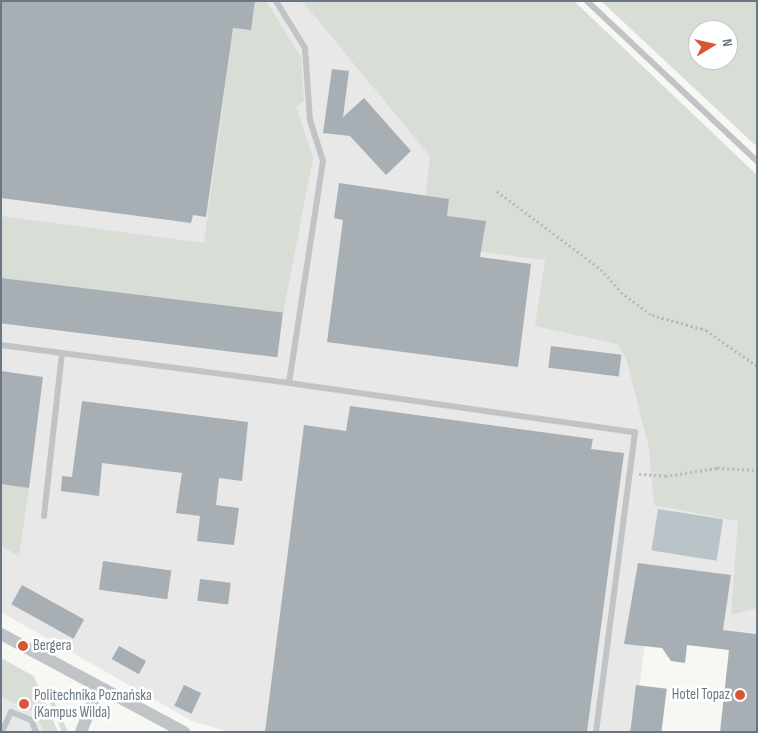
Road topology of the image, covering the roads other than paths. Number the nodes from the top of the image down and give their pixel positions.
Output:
1 (276, 1) edge
2 (587, 1) edge
3 (757, 161) edge
4 (1, 345) edge
5 (62, 354) junction
6 (288, 383) junction
7 (44, 516) dead end
8 (1, 634) edge
9 (98, 689) junction
10 (2, 732) edge
11 (36, 732) edge
12 (81, 732) edge
13 (184, 732) edge
14 (596, 732) edge

1 - 6 lane
2 - 3 lane
4 - 5 lane
5 - 6 lane
5 - 7 lane
6 - 14 lane
8 - 9 street
9 - 12 street
9 - 13 street
10 - 11 lane

